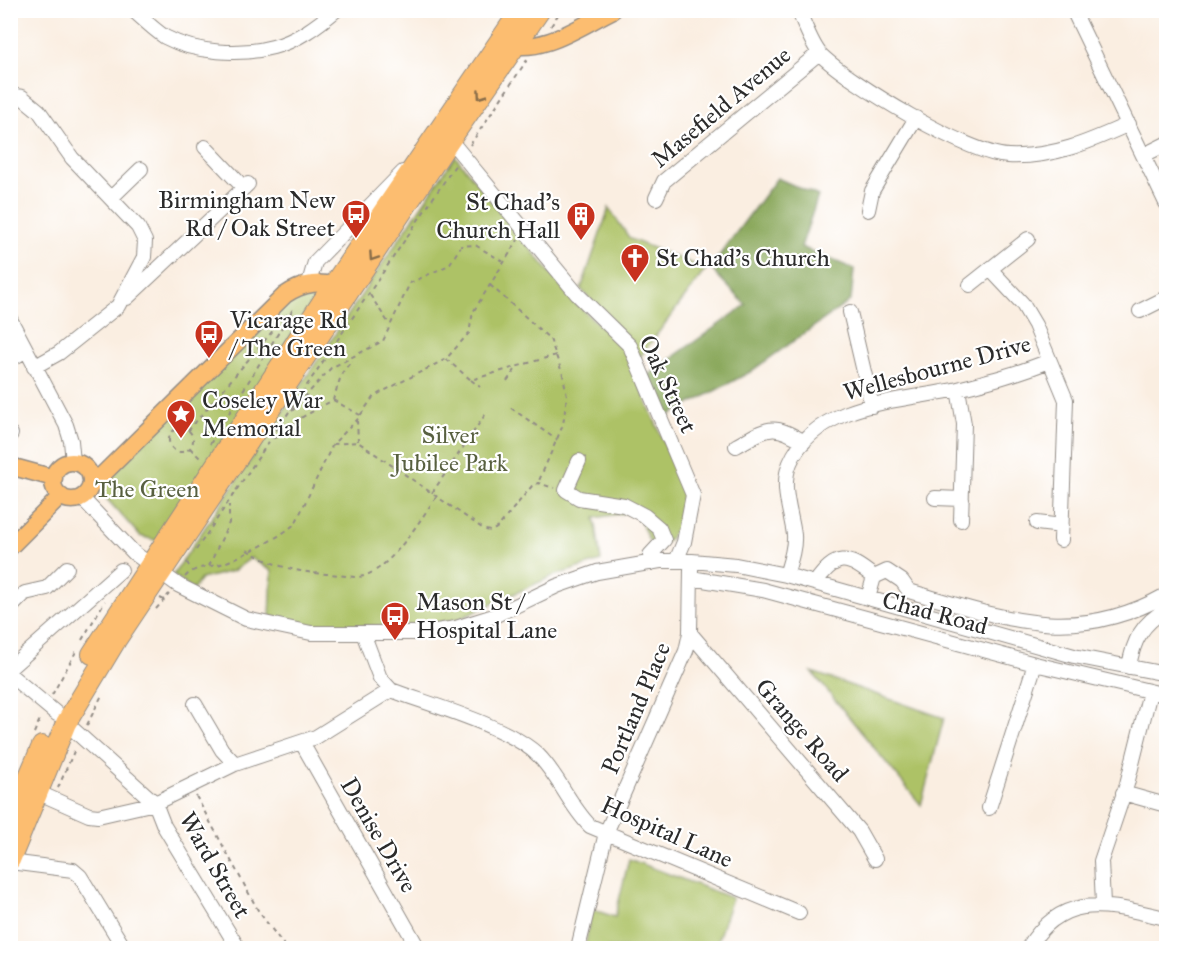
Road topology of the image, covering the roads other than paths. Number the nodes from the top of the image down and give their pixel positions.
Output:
1 (133, 10) edge
2 (336, 10) edge
3 (521, 10) edge
4 (540, 10) edge
5 (613, 10) edge
6 (798, 10) edge
7 (1073, 10) edge
8 (508, 44) junction
9 (819, 53) junction
10 (10, 95) edge
11 (916, 118) junction
12 (1130, 124) junction
13 (450, 140) junction
14 (1167, 144) edge
15 (205, 147) dead end
16 (427, 148) junction
17 (1144, 155) junction
18 (141, 169) dead end
19 (111, 198) junction
20 (656, 198) dead end
21 (1167, 203) edge
22 (868, 210) dead end
23 (1028, 239) dead end
24 (990, 269) junction
25 (309, 284) junction
26 (970, 285) dead end
27 (352, 287) junction
28 (1167, 298) edge
29 (118, 306) junction
30 (1140, 311) dead end
31 (850, 312) dead end
32 (10, 319) edge
33 (26, 350) junction
34 (10, 360) edge
35 (1049, 361) junction
36 (34, 367) junction
37 (958, 389) junction
38 (872, 406) junction
39 (804, 442) junction
40 (735, 446) dead end
41 (124, 455) junction
42 (579, 461) dead end
43 (77, 463) junction
44 (10, 466) edge
45 (54, 478) junction
46 (86, 492) junction
47 (61, 496) junction
48 (935, 498) dead end
49 (962, 500) junction
50 (961, 520) dead end
51 (1037, 523) dead end
52 (10, 547) edge
53 (676, 561) junction
54 (692, 561) junction
55 (651, 563) junction
56 (67, 568) dead end
57 (155, 569) junction
58 (121, 570) dead end
59 (786, 575) junction
60 (874, 577) junction
61 (691, 578) junction
62 (815, 583) junction
63 (1167, 595) edge
64 (868, 598) junction
65 (10, 608) edge
66 (1167, 610) edge
67 (363, 633) junction
68 (690, 633) junction
69 (1035, 664) junction
70 (10, 668) edge
71 (1129, 668) junction
72 (10, 675) edge
73 (1167, 675) edge
74 (391, 690) junction
75 (1150, 692) junction
76 (1167, 695) edge
77 (195, 704) dead end
78 (57, 714) junction
79 (302, 742) junction
80 (235, 764) junction
81 (1123, 793) junction
82 (45, 796) junction
83 (155, 803) junction
84 (1167, 805) edge
85 (989, 808) dead end
86 (10, 820) edge
87 (606, 833) junction
88 (875, 859) dead end
89 (10, 861) edge
90 (1103, 904) junction
91 (799, 913) dead end
92 (1167, 918) edge
93 (124, 948) edge
94 (238, 948) edge
95 (418, 948) edge
96 (578, 948) edge
97 (1028, 948) edge

1 - 2 street
3 - 8 highway
4 - 8 highway
5 - 8 main road
6 - 9 street
7 - 12 street
8 -> 13 highway
8 - 16 highway
9 - 11 street
9 - 20 street, Masefield Avenue
10 - 19 street
11 - 12 street
11 - 22 street
12 - 17 street
13 -> 27 highway
13 - 53 street, Oak Street
14 - 17 street
15 - 29 street
16 - 25 street
16 - 27 highway
17 - 21 street
18 - 19 street
19 - 29 street
23 - 24 street
24 - 26 street
24 - 35 street
25 - 27 main road
25 - 41 main road
27 - 57 highway
28 - 30 street
29 - 36 street
31 - 38 street
32 - 33 street
33 - 34 street
33 - 36 street
35 - 37 street, Wellesbourne Drive
35 - 51 street
36 - 43 street
37 - 38 street, Wellesbourne Drive
37 - 49 street
38 - 39 street, Wellesbourne Drive
39 - 40 street
39 - 59 street, Wellesbourne Drive
41 - 43 main road
41 - 46 main road
42 - 55 street
43 - 45 main road
43 - 46 main road
44 - 45 main road
45 - 47 main road
46 - 47 main road
46 - 57 street, Chad Road
47 - 52 main road
48 - 49 street
49 - 50 street
53 - 54 street, Chad Road
53 - 55 street, Chad Road
54 - 59 street, Chad Road
54 - 61 street, Portland Place
55 - 67 street, Chad Road
56 - 65 street
57 - 67 street, Chad Road
57 - 78 highway
58 - 70 street
59 - 62 street, Chad Road
60 - 62 street
60 - 63 street
60 - 64 street
61 - 68 street, Portland Place
61 - 69 street, Chad Road
62 - 64 street, Chad Road
64 - 71 street, Chad Road
66 - 71 street
67 - 74 street
68 - 87 street, Portland Place
68 - 88 street, Grange Road
69 - 75 street, Chad Road
69 - 85 street
71 - 73 street, Chad Road
72 - 78 street
74 - 79 street
74 - 87 street, Hospital Lane
75 - 76 street, Chad Road
75 - 81 street
77 - 80 street
78 - 82 highway
78 - 83 street
78 - 86 highway
79 - 80 street
79 - 95 street, Denise Drive
80 - 83 street
81 - 84 street
81 - 90 street
82 - 83 street
82 - 89 highway
83 - 94 street, Ward Street
87 - 91 street, Hospital Lane
87 - 96 street, Portland Place
89 - 93 street
90 - 92 street
90 - 97 street

